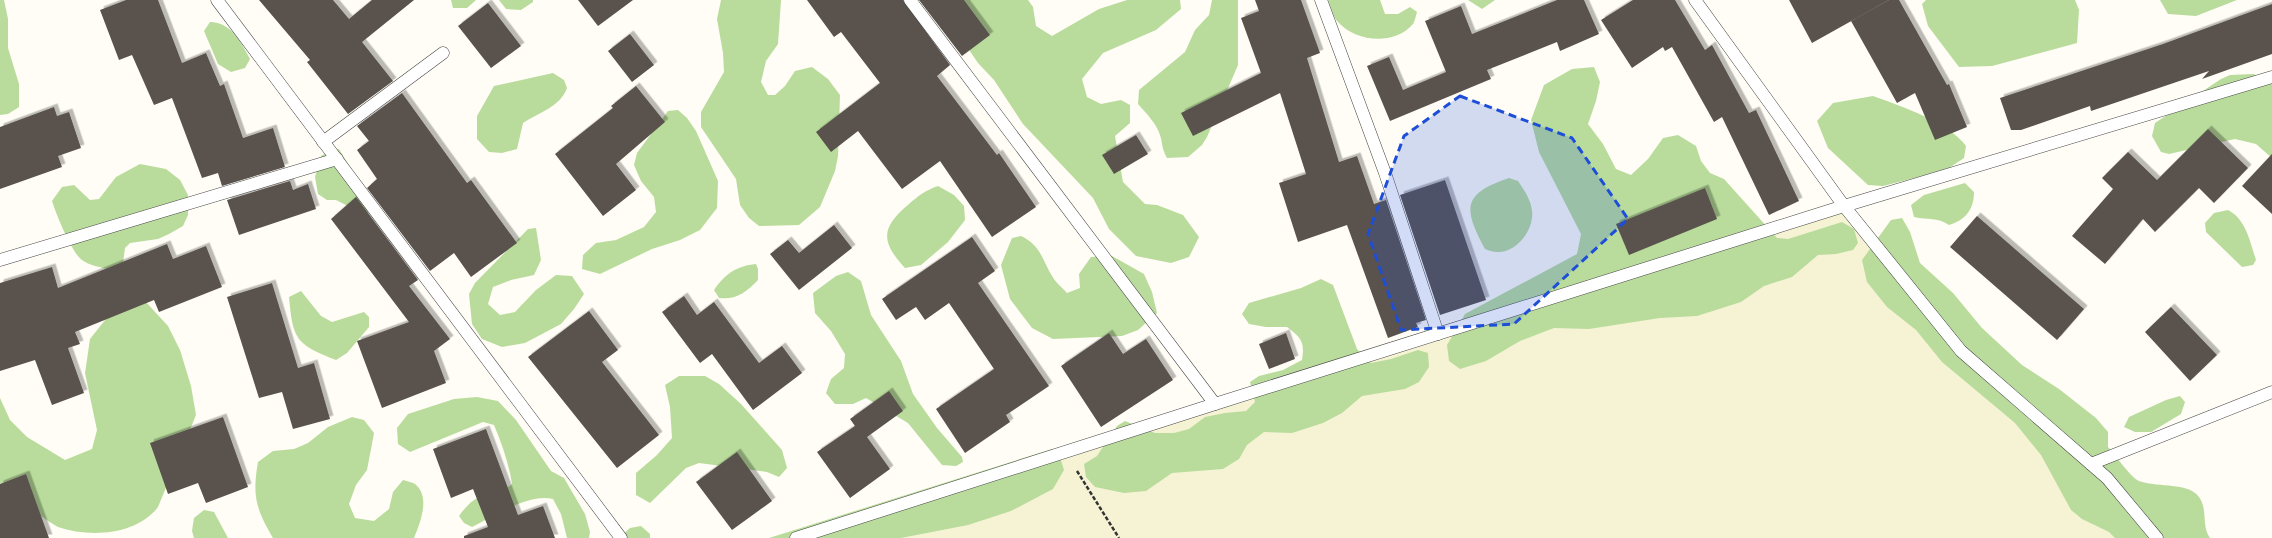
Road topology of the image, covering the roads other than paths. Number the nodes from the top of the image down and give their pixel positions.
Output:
1 (217, 0) edge
2 (910, 0) edge
3 (1321, 0) edge
4 (1695, 0) edge
5 (443, 52) dead end
6 (2272, 77) edge
7 (323, 142) junction
8 (337, 159) junction
9 (1844, 206) junction
10 (0, 260) edge
11 (1438, 334) junction
12 (2272, 392) edge
13 (1215, 404) junction
14 (2091, 464) junction
15 (620, 538) edge
16 (796, 538) edge
17 (2157, 538) edge

1 - 7 lane
2 - 13 lane
3 - 11 lane
4 - 9 lane
5 - 7 lane
6 - 9 lane
7 - 8 lane
8 - 10 lane
8 - 15 lane
9 - 11 lane
9 - 14 lane
11 - 13 lane
12 - 14 lane
13 - 16 lane
14 - 17 lane

